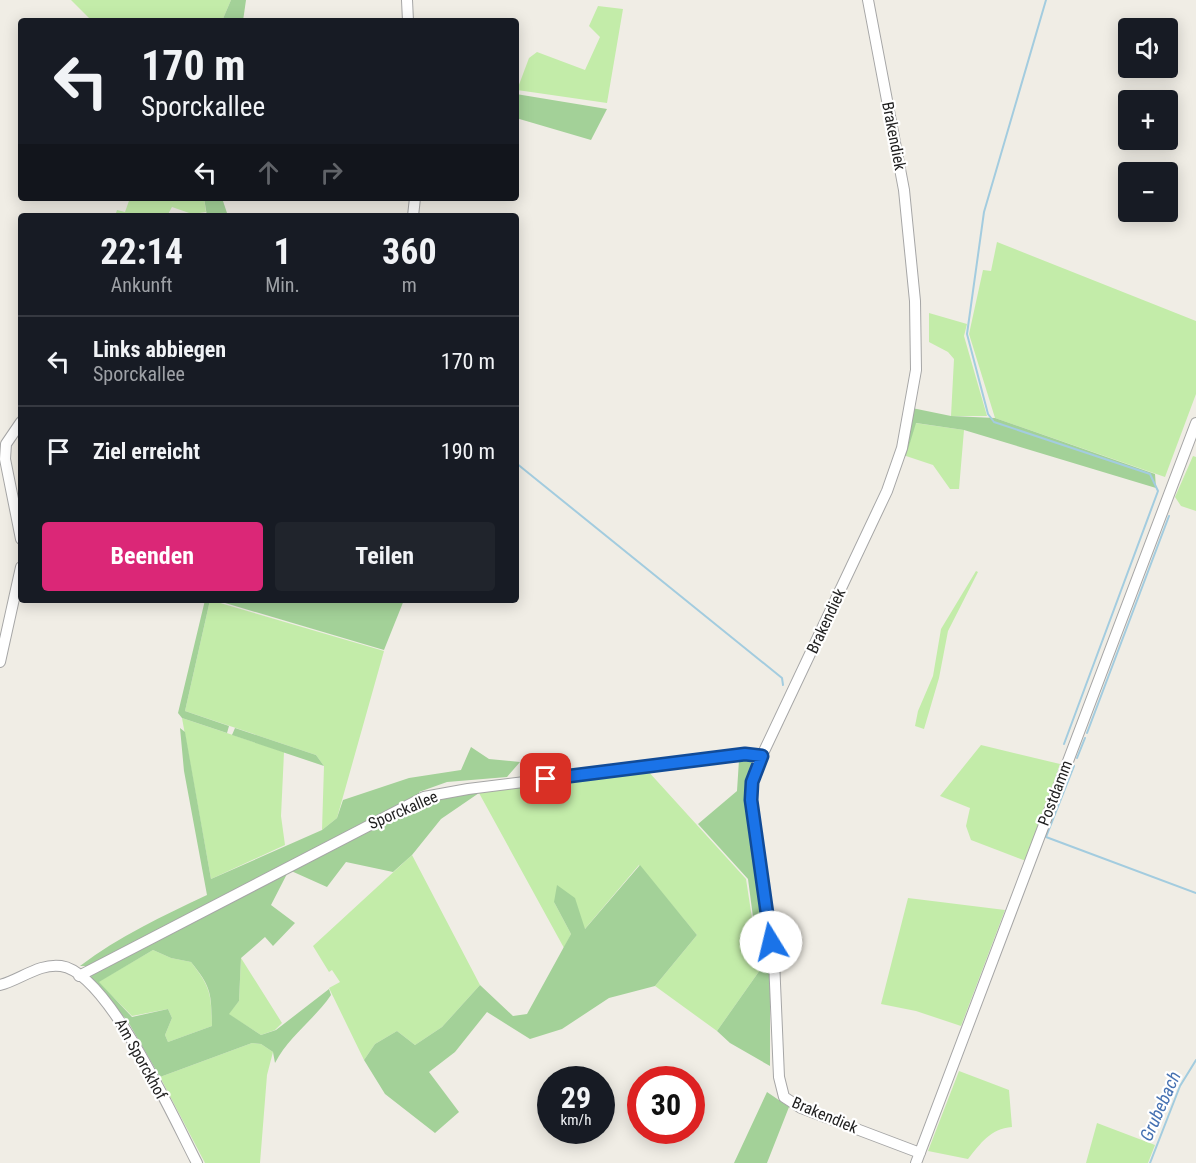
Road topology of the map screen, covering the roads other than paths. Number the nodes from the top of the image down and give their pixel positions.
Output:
1 (407, 0) edge
2 (868, 0) edge
3 (408, 18) edge
4 (1196, 423) edge
5 (18, 426) edge
6 (18, 524) edge
7 (18, 581) edge
8 (0, 662) edge
9 (762, 756) junction
10 (79, 976) junction
11 (0, 985) edge
12 (918, 1158) edge
13 (197, 1163) edge

1 - 3 street
2 - 9 street, Brakendiek
4 - 12 street, Postdamm
5 - 6 street
7 - 8 street
9 - 10 street, Sporckallee
9 - 12 street, Brakendiek
10 - 11 street, Am Sporckhof
10 - 13 street, Am Sporckhof

